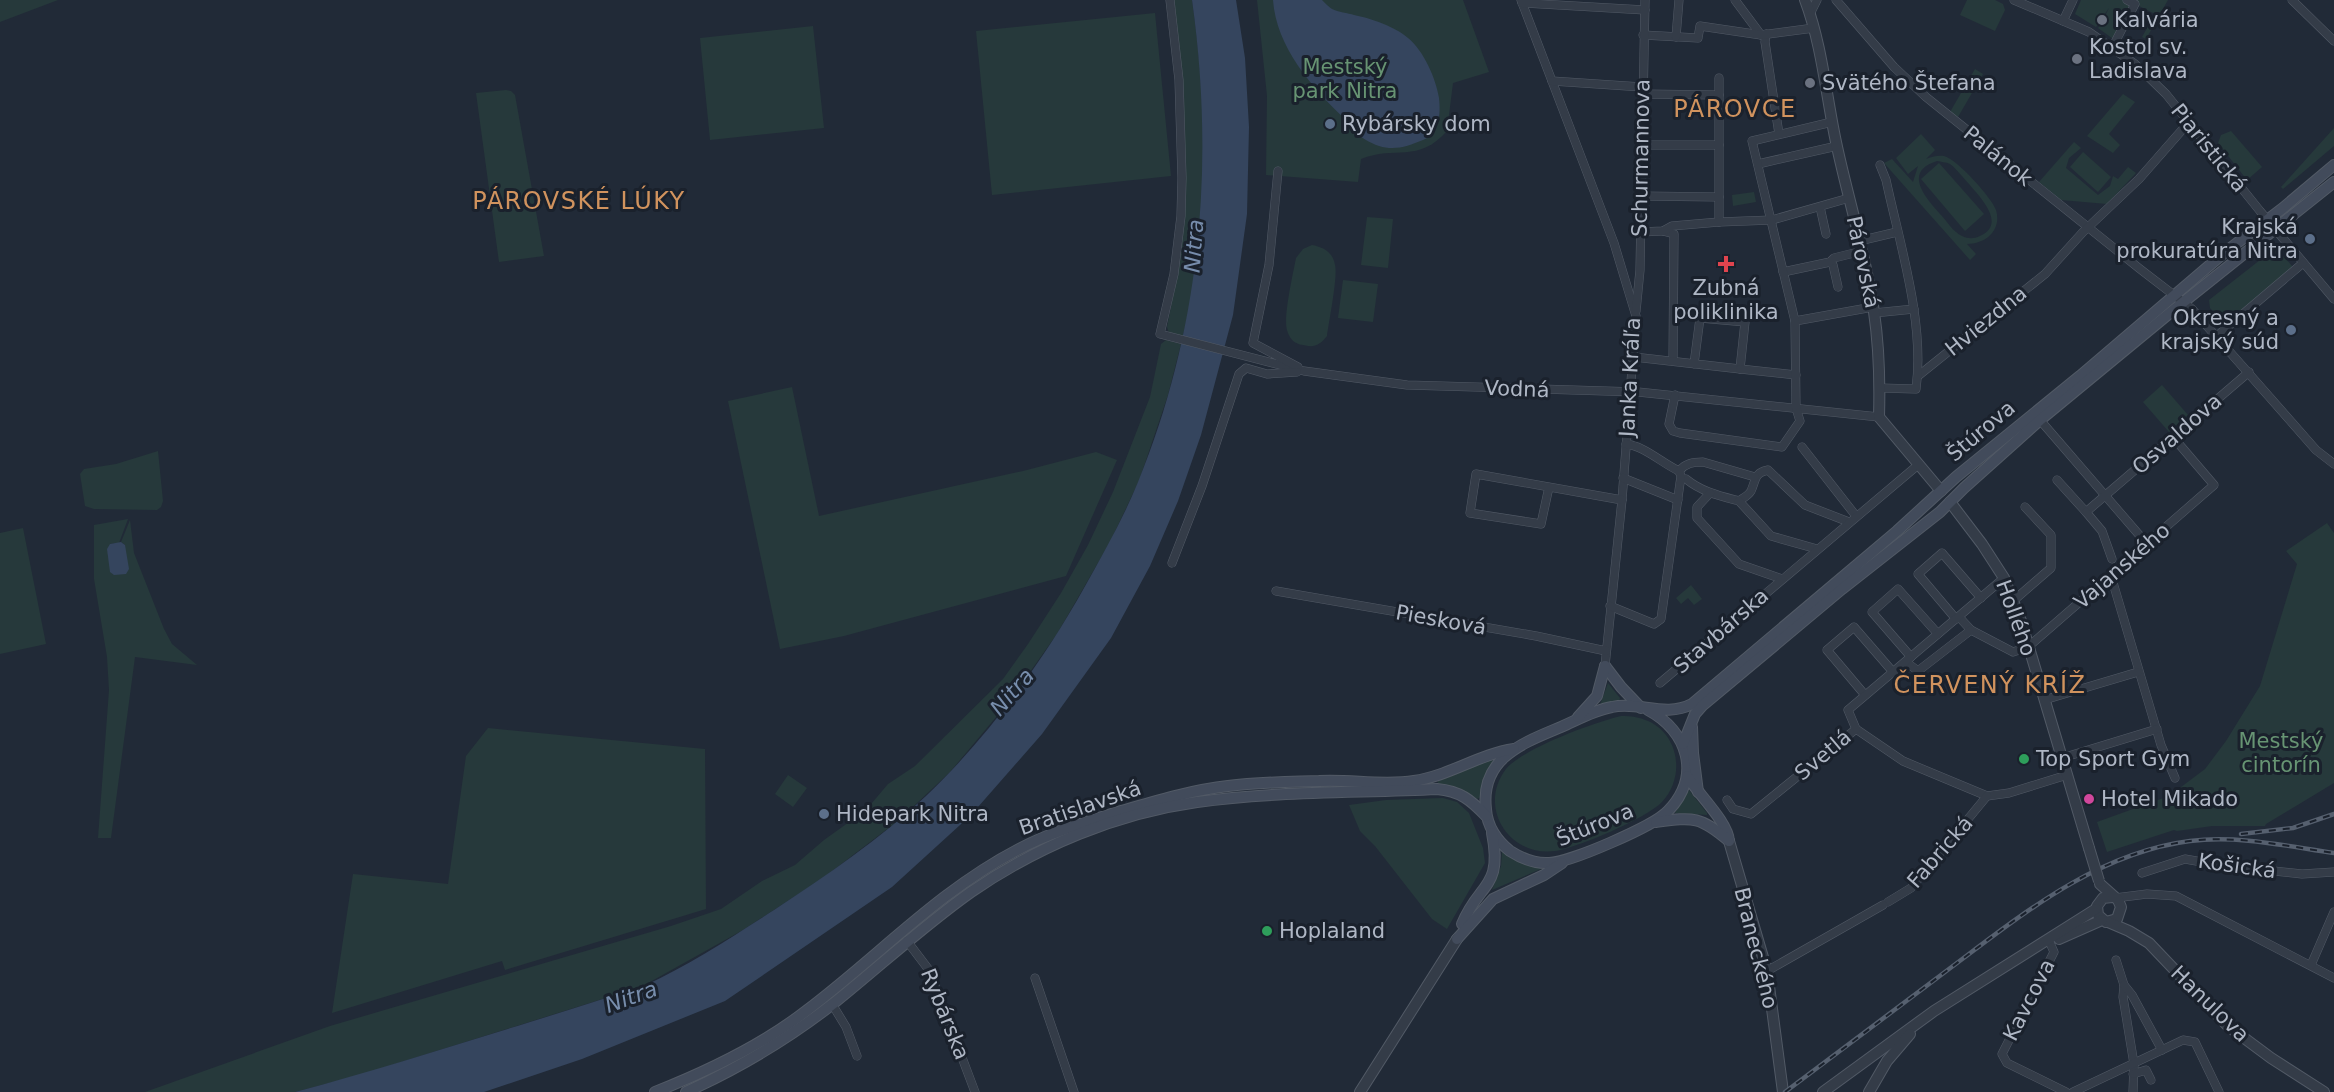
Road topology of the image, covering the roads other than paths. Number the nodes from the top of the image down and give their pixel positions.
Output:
1 (1170, 0) edge
2 (1645, 0) edge
3 (1678, 0) edge
4 (1735, 0) edge
5 (1805, 0) edge
6 (1817, 0) edge
7 (1836, 0) edge
8 (2014, 0) edge
9 (2073, 0) edge
10 (2127, 0) edge
11 (2292, 0) edge
12 (1522, 1) edge
13 (1645, 10) junction
14 (1810, 14) junction
15 (2063, 21) junction
16 (1814, 28) junction
17 (1643, 35) junction
18 (1763, 35) junction
19 (1676, 37) junction
20 (2334, 41) edge
21 (2112, 48) junction
22 (1719, 78) dead end
23 (1552, 81) junction
24 (1642, 90) junction
25 (1719, 95) junction
26 (1832, 122) junction
27 (2189, 122) junction
28 (1779, 134) junction
29 (1641, 145) junction
30 (1719, 145) junction
31 (1837, 146) junction
32 (1758, 164) junction
33 (1880, 165) dead end
34 (2334, 165) edge
35 (1278, 171) dead end
36 (2334, 182) edge
37 (1640, 196) junction
38 (1719, 197) junction
39 (1849, 198) junction
40 (1820, 207) junction
41 (1772, 220) junction
42 (2267, 220) junction
43 (1719, 222) junction
44 (2088, 228) junction
45 (2276, 230) junction
46 (1664, 231) junction
47 (1640, 232) junction
48 (1897, 232) junction
49 (1826, 234) dead end
50 (1861, 246) junction
51 (1830, 262) junction
52 (2303, 262) junction
53 (1783, 272) junction
54 (1838, 287) dead end
55 (2334, 298) edge
56 (2179, 299) junction
57 (1914, 309) junction
58 (1873, 310) junction
59 (1636, 316) junction
60 (1795, 321) junction
61 (2217, 336) junction
62 (1634, 357) junction
63 (1673, 361) junction
64 (1694, 364) junction
65 (1740, 369) junction
66 (1304, 371) junction
67 (2248, 372) junction
68 (1796, 375) junction
69 (1918, 376) junction
70 (1880, 387) junction
71 (1631, 392) junction
72 (1675, 395) junction
73 (1796, 408) junction
74 (1879, 417) junction
75 (2040, 420) junction
76 (2173, 437) junction
77 (1626, 444) junction
78 (1802, 447) dead end
79 (2334, 464) edge
80 (1918, 465) junction
81 (1679, 471) junction
82 (1758, 474) junction
83 (1623, 478) junction
84 (1686, 479) dead end
85 (2057, 480) dead end
86 (1549, 487) junction
87 (1941, 492) junction
88 (1710, 493) junction
89 (2106, 495) junction
90 (1622, 500) junction
91 (1678, 500) junction
92 (1739, 501) junction
93 (1950, 502) junction
94 (2025, 507) dead end
95 (2086, 512) junction
96 (1857, 516) junction
97 (1849, 522) junction
98 (2147, 544) junction
99 (1817, 549) junction
100 (2112, 559) dead end
101 (1172, 563) dead end
102 (2111, 576) junction
103 (2004, 578) junction
104 (1782, 579) junction
105 (1276, 591) dead end
106 (1981, 598) junction
107 (2013, 600) junction
108 (1610, 606) junction
109 (1958, 618) junction
110 (1971, 630) junction
111 (1938, 634) junction
112 (2028, 646) junction
113 (1606, 651) junction
114 (1908, 659) junction
115 (1605, 666) junction
116 (1893, 672) junction
117 (2138, 672) junction
118 (1660, 683) dead end
119 (1866, 695) junction
120 (2044, 700) junction
121 (1645, 709) junction
122 (1574, 721) junction
123 (1692, 723) junction
124 (1856, 729) junction
125 (2157, 729) junction
126 (1683, 744) junction
127 (1514, 749) junction
128 (2062, 758) junction
129 (2067, 775) junction
130 (1686, 776) junction
131 (2175, 778) dead end
132 (1292, 782) junction
133 (1698, 794) junction
134 (1987, 796) junction
135 (1220, 800) junction
136 (1727, 800) dead end
137 (1486, 816) junction
138 (1653, 822) junction
139 (1491, 829) junction
140 (1729, 842) junction
141 (1567, 860) junction
142 (987, 868) junction
143 (2334, 872) edge
144 (2142, 873) dead end
145 (992, 878) junction
146 (2099, 882) junction
147 (2131, 897) junction
148 (2113, 898) junction
149 (2098, 905) junction
150 (2120, 912) junction
151 (2334, 912) edge
152 (2105, 921) junction
153 (910, 923) junction
154 (2129, 931) junction
155 (1457, 939) junction
156 (889, 941) junction
157 (908, 941) junction
158 (2050, 943) junction
159 (2020, 956) junction
160 (2116, 960) dead end
161 (2311, 965) junction
162 (1767, 971) junction
163 (1035, 978) dead end
164 (2334, 978) edge
165 (2124, 985) junction
166 (829, 1000) junction
167 (1934, 1011) junction
168 (2162, 1050) junction
169 (857, 1056) dead end
170 (2133, 1064) junction
171 (2133, 1074) junction
172 (2151, 1080) dead end
173 (1828, 1091) edge
174 (655, 1092) edge
175 (686, 1092) edge
176 (975, 1092) edge
177 (1074, 1092) edge
178 (1360, 1092) edge
179 (1783, 1092) edge
180 (1869, 1092) edge
181 (2066, 1092) edge
182 (2073, 1092) edge
183 (2133, 1092) edge
184 (2219, 1092) edge
185 (2324, 1092) edge

1 - 66 street, Vodná
2 - 13 street, Schurmannova
3 - 19 street
4 - 18 street
5 - 14 street, Párovská
6 - 14 street
7 - 44 street, Palánok
8 - 15 street, Piaristická
9 - 15 street
10 - 21 street
11 - 20 street
12 - 13 street
12 - 23 street, Janka Kráľa
13 - 17 street, Schurmannova
14 - 16 street, Párovská
15 - 21 street, Piaristická
16 - 18 street
16 - 26 street, Párovská
17 - 19 street
17 - 24 street, Schurmannova
18 - 19 street
18 - 28 street
21 - 27 street, Piaristická
22 - 25 street
23 - 24 street
23 - 59 street, Janka Kráľa
24 - 25 street
24 - 29 street, Schurmannova
25 - 30 street
26 - 28 street
26 - 31 street, Párovská
27 - 42 street, Piaristická
27 - 44 street, Hviezdna
28 - 32 street
29 - 30 street
29 - 37 street, Schurmannova
30 - 38 street
31 - 32 street
31 - 39 street, Párovská
32 - 41 street
33 - 48 street
34 - 42 main road, Štúrova
35 - 66 street
36 - 45 main road, Štúrova
37 - 38 street
37 - 47 street, Schurmannova
38 - 43 street
39 - 40 street
39 - 50 street, Párovská
40 - 41 street
40 - 49 street
41 - 43 street
41 - 53 street
42 - 45 street, Piaristická
42 - 56 main road, Štúrova
43 - 46 street
44 - 56 street, Palánok
44 - 69 street, Hviezdna
45 - 52 street, Piaristická
45 - 56 main road, Štúrova
46 - 47 street
46 - 63 street
47 - 59 street, Schurmannova
48 - 50 street
48 - 57 street
50 - 51 street
50 - 58 street, Párovská
51 - 53 street
51 - 54 street
52 - 55 street, Piaristická
52 - 61 street
53 - 60 street
56 - 61 street, Palánok
56 - 75 main road, Štúrova
56 - 87 main road, Štúrova
57 - 58 street
57 - 69 street
58 - 60 street
58 - 70 street, Párovská
59 - 62 street, Janka Kráľa
60 - 68 street
61 - 67 street, Palánok
62 - 63 street
62 - 71 street, Janka Kráľa
63 - 64 street
64 - 65 street
64 - 65 street
65 - 68 street
66 - 71 street, Vodná
66 - 101 street
67 - 76 street, Osvaldova
67 - 79 street, Palánok
68 - 73 street
69 - 70 street, Hviezdna
70 - 74 street, Párovská
71 - 72 street, Vodná
71 - 77 street, Janka Kráľa
72 - 73 street, Vodná
72 - 73 street
73 - 74 street, Vodná
74 - 80 street
75 - 89 street
75 - 93 main road, Štúrova
76 - 89 street, Osvaldova
76 - 98 street, Vajanského
77 - 81 street
77 - 83 street, Janka Kráľa
78 - 96 street
80 - 87 street
80 - 96 street, Stavbárska
81 - 82 street
81 - 91 street
82 - 92 street
82 - 97 street
83 - 90 street, Janka Kráľa
83 - 91 street
84 - 88 street
85 - 95 street
86 - 86 street
86 - 90 street
87 - 93 main road
87 - 121 main road, Štúrova
88 - 92 street
88 - 104 street, Stavbárska
89 - 95 street, Osvaldova
89 - 98 street
90 - 108 street, Janka Kráľa
91 - 108 street
92 - 99 street
93 - 103 street, Hollého
93 - 123 main road, Štúrova
94 - 107 street
95 - 100 street
96 - 97 street, Stavbárska
97 - 99 street, Stavbárska
98 - 102 street, Vajanského
99 - 104 street, Stavbárska
102 - 112 street, Vajanského
102 - 117 street
103 - 106 street, Svetlá
103 - 107 street, Hollého
104 - 118 street, Stavbárska
105 - 113 street, Piesková
106 - 109 street, Svetlá
106 - 109 street
107 - 112 street, Hollého
108 - 113 street, Janka Kráľa
109 - 110 street
109 - 111 street, Svetlá
110 - 112 street
110 - 114 street
111 - 114 street, Svetlá
111 - 114 street
112 - 120 street, Hollého
113 - 115 street, Janka Kráľa
114 - 116 street, Svetlá
115 - 121 main road
115 - 122 main road
116 - 119 street, Svetlá
116 - 119 street
117 - 120 street
117 - 125 street
119 - 124 street, Svetlá
120 - 128 street, Hollého
121 - 122 main road, Štúrova
121 - 126 main road
122 - 127 main road, Štúrova
123 - 126 main road, Štúrova
123 - 133 main road
124 - 134 street
124 - 136 street, Svetlá
125 - 128 street
125 - 131 street
126 - 130 main road, Štúrova
127 - 132 main road, Bratislavská
127 - 137 main road, Štúrova
128 - 129 street, Hollého
129 - 134 street
129 - 146 street, Hollého, bridge
130 - 133 main road
130 - 138 main road, Štúrova
132 - 135 main road
132 - 142 main road, Bratislavská
133 - 140 main road
134 - 162 street, Fabrická
135 - 137 main road, Bratislavská
135 - 145 main road, Bratislavská
137 - 139 main road, Štúrova
138 - 140 main road
138 - 141 main road, Štúrova
139 - 141 main road, Štúrova
139 - 155 main road
140 - 162 street, Braneckého
141 - 155 main road
142 - 145 main road
142 - 153 main road, Bratislavská
143 - 144 street, Košická
145 - 157 main road, Bratislavská
146 - 148 street, Hollého
146 - 149 street, Hollého
147 - 148 street
147 - 150 street
147 - 161 street
148 - 149 street
148 - 150 street
149 - 152 street
149 - 159 street
150 - 152 street
150 - 154 street, Hanulova
151 - 161 street
152 - 154 street, Hanulova
152 - 158 street
153 - 156 main road, Bratislavská
153 - 157 main road
154 - 185 street, Hanulova
155 - 178 street
156 - 157 main road
156 - 166 main road, Bratislavská
157 - 166 main road, Bratislavská
157 - 176 street, Rybárska
158 - 159 street
158 - 181 street, Kavcova
159 - 167 street
160 - 165 street
161 - 164 street
162 - 179 street, Braneckého
163 - 177 street
165 - 168 street
165 - 170 street
166 - 169 street
166 - 174 main road, Bratislavská
166 - 175 main road, Bratislavská
167 - 173 street
167 - 180 street
168 - 170 street
168 - 184 street
170 - 171 street
170 - 182 street
171 - 172 street
171 - 183 street

